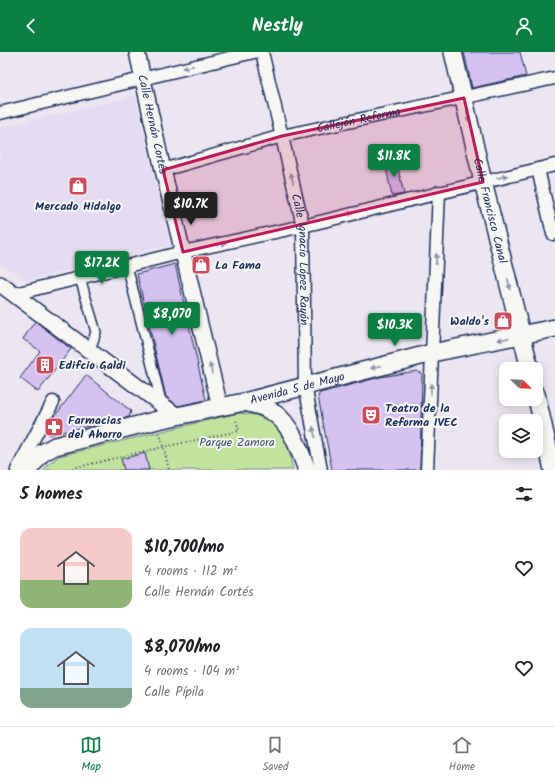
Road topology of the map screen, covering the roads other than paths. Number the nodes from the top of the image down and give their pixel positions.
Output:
1 (136, 52) edge
2 (254, 52) edge
3 (262, 52) edge
4 (453, 52) edge
5 (142, 78) junction
6 (555, 78) edge
7 (464, 98) junction
8 (0, 113) edge
9 (282, 136) junction
10 (555, 165) edge
11 (538, 169) junction
12 (163, 170) junction
13 (483, 182) junction
14 (439, 192) junction
15 (303, 226) junction
16 (553, 234) dead end
17 (183, 252) junction
18 (127, 266) junction
19 (80, 278) junction
20 (0, 284) edge
21 (15, 294) junction
22 (555, 328) edge
23 (522, 335) junction
24 (90, 350) junction
25 (432, 353) junction
26 (528, 362) edge
27 (305, 385) junction
28 (53, 402) dead end
29 (233, 404) junction
30 (539, 406) edge
31 (160, 412) junction
32 (23, 469) edge
33 (307, 470) edge
34 (321, 470) edge
35 (428, 470) edge
36 (554, 470) edge

1 - 5 street, Calle Hernán Cortés
2 -> 5 street
3 - 9 street, Calle Ignacio López Rayón
4 - 7 main road, Calle Francisco Canal
5 - 8 street
5 - 12 street, Calle Hernán Cortés
6 - 7 street, Callejón Reforma
7 - 9 street, Callejón Reforma
7 -> 13 main road, Calle Francisco Canal
9 - 12 street, Callejón Reforma
15 -> 9 street, Calle Ignacio López Rayón
10 - 11 street
13 -> 11 street
11 - 16 street
12 - 17 street, Calle Hernán Cortés
13 - 14 street
13 -> 23 main road, Calle Francisco Canal
15 -> 14 street
25 -> 14 street
17 -> 15 street
15 - 27 street, Calle Ignacio López Rayón
17 - 18 street
29 -> 17 street, Calle Hernán Cortés
18 - 19 street
18 - 31 street
19 - 21 street
19 - 24 street
20 - 21 street
21 - 24 street
22 - 23 main road, Avenida 5 de Mayo
23 -> 25 main road, Avenida 5 de Mayo
23 - 26 main road, Calle Francisco Canal
24 - 31 street
25 -> 27 main road, Avenida 5 de Mayo
35 -> 25 street
27 - 29 main road, Avenida 5 de Mayo
34 -> 27 street, Calle Ignacio López Rayón
28 - 32 street
29 - 31 main road, Avenida 5 de Mayo
29 - 33 main road
30 - 36 main road
31 - 32 main road, Avenida 5 de Mayo

